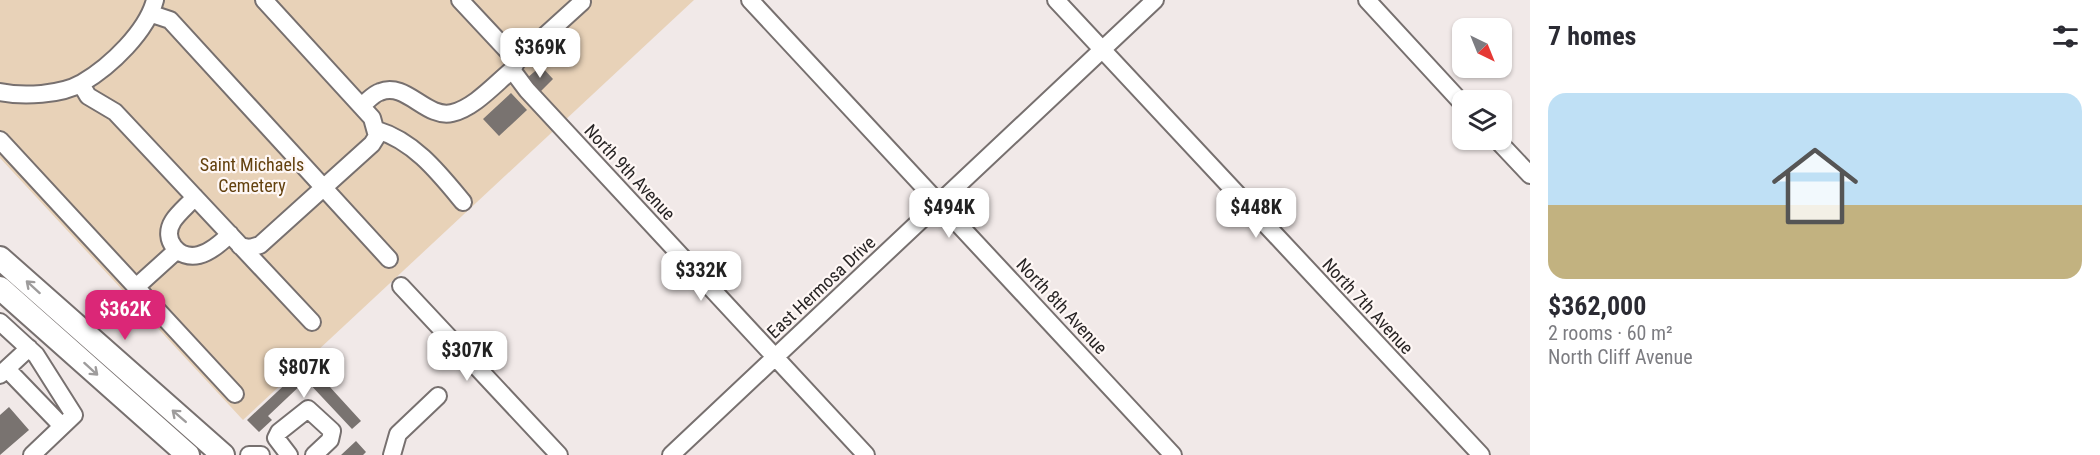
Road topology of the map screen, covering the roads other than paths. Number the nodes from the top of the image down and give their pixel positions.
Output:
1 (264, 0) edge
2 (460, 0) edge
3 (750, 0) edge
4 (1056, 0) edge
5 (1155, 0) edge
6 (1367, 0) edge
7 (582, 2) dead end
8 (153, 7) edge
9 (1102, 50) junction
10 (514, 66) junction
11 (81, 84) junction
12 (1452, 92) edge
13 (2, 98) edge
14 (361, 106) junction
15 (377, 130) junction
16 (0, 140) edge
17 (1506, 150) edge
18 (1530, 176) edge
19 (324, 187) junction
20 (195, 197) junction
21 (463, 202) dead end
22 (939, 203) junction
23 (235, 240) junction
24 (177, 250) junction
25 (0, 258) edge
26 (389, 259) dead end
27 (401, 286) dead end
28 (0, 288) edge
29 (135, 288) junction
30 (0, 322) edge
31 (312, 322) dead end
32 (29, 348) junction
33 (775, 357) junction
34 (3, 372) edge
35 (235, 394) dead end
36 (438, 396) dead end
37 (68, 421) junction
38 (32, 455) edge
39 (188, 455) edge
40 (223, 455) edge
41 (249, 455) edge
42 (261, 455) edge
43 (289, 455) edge
44 (314, 455) edge
45 (392, 455) edge
46 (559, 455) edge
47 (671, 455) edge
48 (866, 455) edge
49 (1173, 455) edge
50 (1481, 455) edge

1 - 14 street
2 - 10 street, North 9th Avenue
3 - 22 street, North 8th Avenue
4 - 9 street, North 7th Avenue
5 - 9 street, East Hermosa Drive
6 - 12 street
7 - 10 street
8 - 11 street
8 - 19 street
9 - 22 street, East Hermosa Drive
9 - 50 street, North 7th Avenue
10 - 14 street
10 - 33 street, North 9th Avenue
11 - 13 street
11 - 20 street
14 - 15 street
15 - 19 street
15 - 21 street
16 - 29 street
17 - 18 street
19 - 23 street
19 - 26 street
20 - 23 street
20 - 24 street
22 - 33 street, East Hermosa Drive
22 - 49 street, North 8th Avenue
23 - 24 street
23 - 31 street
24 - 29 street
40 -> 25 main road
27 - 46 street
28 -> 39 main road
29 - 35 street
30 - 32 street
32 - 34 street
32 - 37 street
33 - 47 street, East Hermosa Drive
33 - 48 street, North 9th Avenue
34 - 37 street
36 - 45 street
37 - 38 street
41 - 42 street
43 - 44 street

